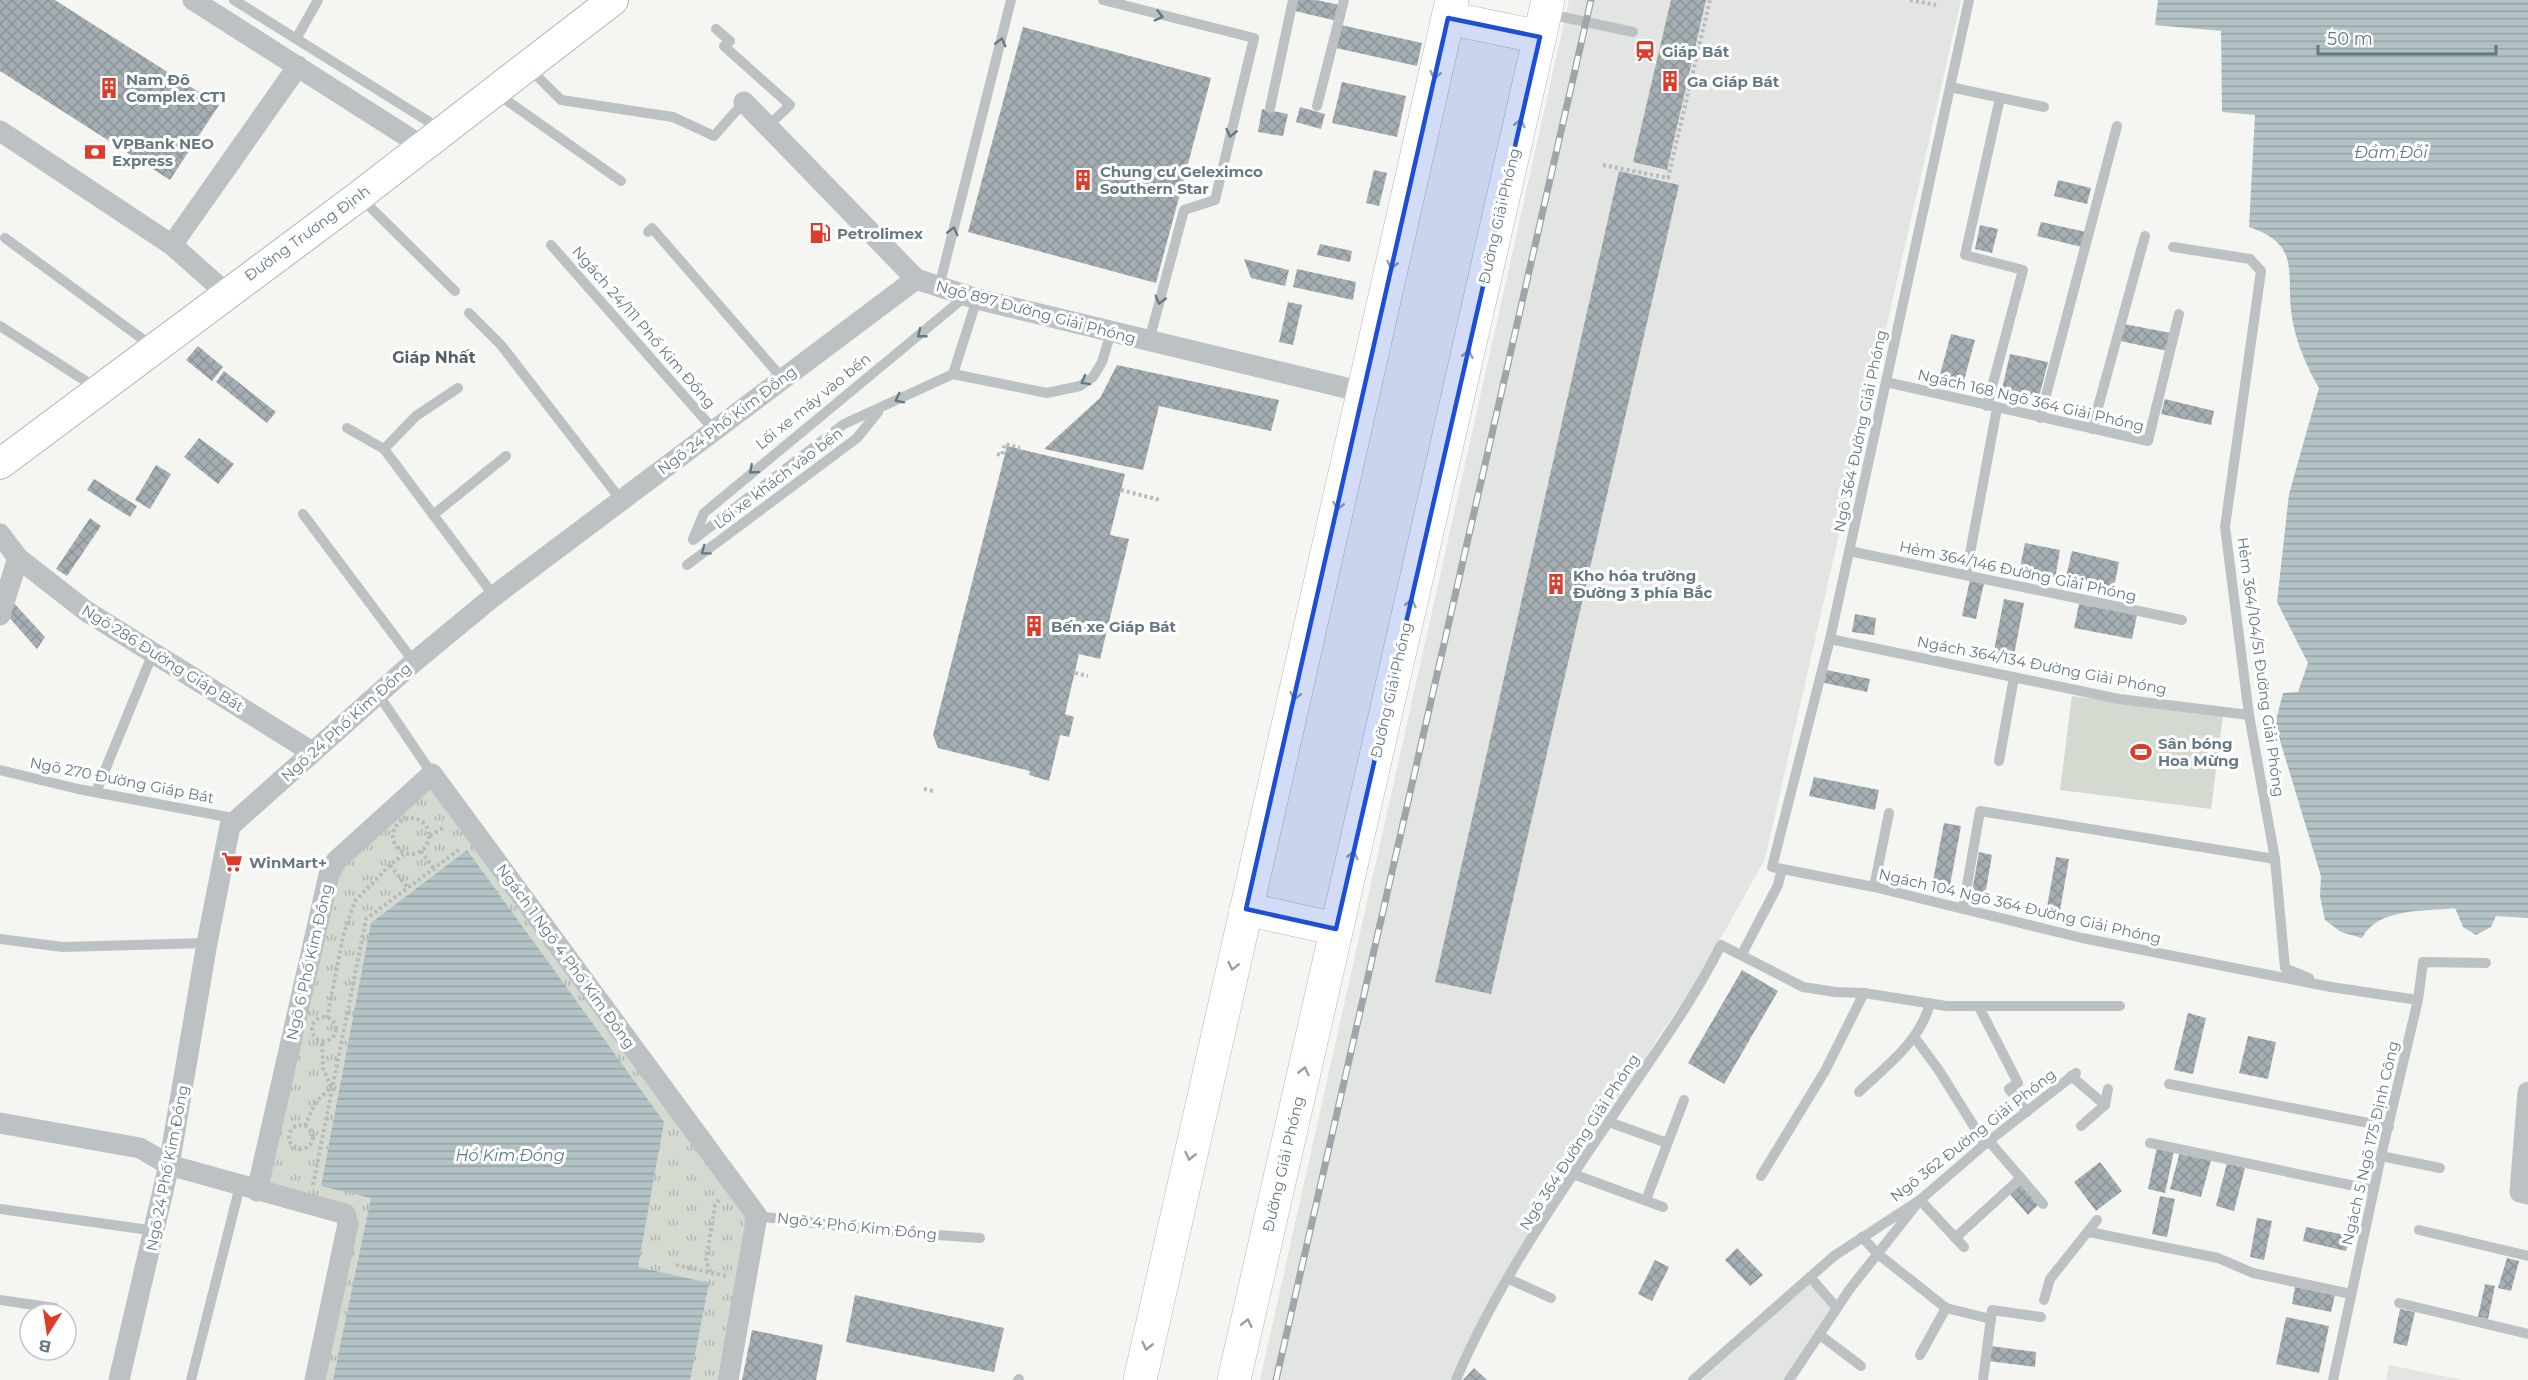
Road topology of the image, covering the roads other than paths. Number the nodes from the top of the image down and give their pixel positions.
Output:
1 (193, 0) edge
2 (234, 0) edge
3 (318, 0) edge
4 (1011, 0) edge
5 (1103, 0) edge
6 (1293, 0) edge
7 (1344, 0) edge
8 (1969, 0) edge
9 (600, 4) edge
10 (1450, 9) edge
11 (1545, 17) edge
12 (716, 29) dead end
13 (1633, 32) dead end
14 (296, 39) junction
15 (298, 66) junction
16 (527, 66) junction
17 (1950, 87) junction
18 (494, 92) junction
19 (2000, 98) junction
20 (744, 102) joint
21 (1317, 106) dead end
22 (2044, 107) dead end
23 (1270, 108) dead end
24 (769, 125) junction
25 (2117, 126) dead end
26 (0, 131) edge
27 (432, 138) junction
28 (621, 181) dead end
29 (359, 196) junction
30 (648, 232) dead end
31 (2145, 236) dead end
32 (5, 238) dead end
33 (551, 244) dead end
34 (172, 245) junction
35 (2173, 247) dead end
36 (916, 279) junction
37 (939, 287) junction
38 (455, 291) dead end
39 (226, 293) junction
40 (971, 298) junction
41 (469, 313) dead end
42 (2179, 314) dead end
43 (0, 326) edge
44 (1111, 332) junction
45 (1149, 341) junction
46 (153, 347) junction
47 (953, 374) junction
48 (782, 378) junction
49 (1886, 382) junction
50 (458, 388) dead end
51 (98, 389) junction
52 (1363, 392) junction
53 (1992, 407) junction
54 (880, 409) junction
55 (2040, 418) junction
56 (347, 428) dead end
57 (2091, 429) junction
58 (714, 430) junction
59 (384, 449) junction
60 (506, 456) dead end
61 (0, 464) edge
62 (621, 500) junction
63 (303, 514) dead end
64 (433, 515) junction
65 (0, 534) edge
66 (1849, 551) junction
67 (18, 558) junction
68 (687, 565) dead end
69 (1965, 575) junction
70 (494, 596) junction
71 (0, 615) edge
72 (2182, 620) dead end
73 (1830, 639) junction
74 (153, 653) junction
75 (414, 662) junction
76 (2014, 676) junction
77 (378, 694) junction
78 (2249, 715) junction
79 (312, 752) junction
80 (1999, 761) dead end
81 (0, 770) edge
82 (432, 774) junction
83 (96, 792) junction
84 (1888, 813) dead end
85 (238, 819) junction
86 (2275, 859) junction
87 (1777, 868) junction
88 (1874, 887) junction
89 (1248, 900) junction
90 (1963, 908) junction
91 (1338, 920) junction
92 (0, 939) edge
93 (207, 943) junction
94 (1742, 954) junction
95 (2486, 963) dead end
96 (2331, 987) junction
97 (1864, 993) junction
98 (2418, 1000) junction
99 (1930, 1003) junction
100 (2120, 1006) dead end
101 (1979, 1007) junction
102 (1915, 1038) junction
103 (2169, 1084) dead end
104 (2108, 1089) dead end
105 (1859, 1092) dead end
106 (2528, 1092) edge
107 (1684, 1100) dead end
108 (2105, 1105) junction
109 (2027, 1112) junction
110 (1609, 1122) junction
111 (0, 1123) edge
112 (2081, 1126) dead end
113 (2389, 1127) junction
114 (1987, 1142) junction
115 (1667, 1143) junction
116 (2150, 1143) dead end
117 (2381, 1156) junction
118 (170, 1166) junction
119 (2440, 1168) dead end
120 (1573, 1174) junction
121 (1761, 1176) dead end
122 (2021, 1178) junction
123 (249, 1188) junction
124 (2374, 1190) junction
125 (2528, 1194) edge
126 (1646, 1200) junction
127 (1920, 1200) junction
128 (2043, 1204) dead end
129 (1663, 1207) dead end
130 (0, 1209) edge
131 (757, 1216) junction
132 (2097, 1220) dead end
133 (2419, 1230) dead end
134 (156, 1231) junction
135 (2089, 1232) junction
136 (1862, 1237) junction
137 (980, 1238) dead end
138 (1955, 1238) junction
139 (1964, 1247) dead end
140 (1878, 1254) junction
141 (2528, 1256) edge
142 (1810, 1277) junction
143 (1509, 1279) junction
144 (2351, 1294) junction
145 (1551, 1298) dead end
146 (0, 1300) edge
147 (2044, 1300) dead end
148 (18, 1303) edge
149 (2399, 1303) dead end
150 (1837, 1308) junction
151 (1946, 1308) junction
152 (2041, 1317) dead end
153 (1991, 1319) junction
154 (2528, 1334) edge
155 (1820, 1335) junction
156 (1920, 1355) dead end
157 (1861, 1366) dead end
158 (1794, 1378) edge
159 (119, 1380) edge
160 (191, 1380) edge
161 (315, 1380) edge
162 (728, 1380) edge
163 (1140, 1380) edge
164 (1234, 1380) edge
165 (1456, 1380) edge
166 (1693, 1380) edge
167 (1983, 1380) edge
168 (2333, 1380) edge

1 - 15 street
2 - 14 lane
3 - 14 lane
37 -> 4 lane
5 -> 45 lane
6 - 23 lane
7 - 21 lane
8 - 17 lane, Ngõ 364 Đường Giải Phóng
9 - 16 main road, Đường Trương Định
10 - 11 main road
10 -> 52 main road
11 - 13 lane
91 -> 11 main road, Đường Giải Phóng
12 - 24 lane
14 - 27 lane
15 - 27 street
15 - 34 street
16 - 18 main road, Đường Trương Định
16 - 20 lane
17 - 19 lane
17 - 49 lane, Ngõ 364 Đường Giải Phóng
18 - 27 main road, Đường Trương Định
18 - 28 lane
19 - 22 lane
19 - 53 lane
20 - 24 street, Ngõ 897 Đường Giải Phóng
24 - 36 street, Ngõ 897 Đường Giải Phóng
25 - 55 lane
26 - 34 street
27 - 29 main road, Đường Trương Định
29 - 38 lane
29 - 39 main road, Đường Trương Định
30 - 48 lane
31 - 57 lane
32 - 46 lane
33 - 58 lane, Ngách 24/111 Phố Kim Đồng
34 - 39 street
35 - 78 lane, Hẻm 364/104/51 Đường Giải Phóng
36 - 37 street, Ngõ 897 Đường Giải Phóng
36 - 48 street, Ngõ 24 Phố Kim Đồng
37 - 40 street, Ngõ 897 Đường Giải Phóng
39 - 46 main road, Đường Trương Định
40 - 44 street, Ngõ 897 Đường Giải Phóng
40 - 47 lane
40 -> 54 lane, Lối xe máy vào bến
41 - 62 lane
42 - 57 lane, Ngách 168 Ngõ 364 Giải Phóng
43 - 51 lane
44 - 45 street, Ngõ 897 Đường Giải Phóng
44 -> 47 lane
45 - 52 street, Ngõ 897 Đường Giải Phóng
46 - 51 main road, Đường Trương Định
47 -> 54 lane
48 - 58 street, Ngõ 24 Phố Kim Đồng
49 - 53 lane, Ngách 168 Ngõ 364 Giải Phóng
49 - 66 lane, Ngõ 364 Đường Giải Phóng
50 - 59 lane
51 - 61 main road, Đường Trương Định
52 -> 89 main road
53 - 55 lane, Ngách 168 Ngõ 364 Giải Phóng
53 - 69 lane
54 -> 68 lane, Lối xe khách vào bến
55 - 57 lane, Ngách 168 Ngõ 364 Giải Phóng
56 - 59 lane
58 - 62 street, Ngõ 24 Phố Kim Đồng
59 - 64 lane
60 - 64 lane
62 - 70 street, Ngõ 24 Phố Kim Đồng
63 - 75 lane
64 - 70 lane
65 - 67 street, Ngõ 286 Đường Giáp Bát
66 - 69 lane, Hẻm 364/146 Đường Giải Phóng
66 - 73 lane, Ngõ 364 Đường Giải Phóng
67 - 71 street
67 - 74 street, Ngõ 286 Đường Giáp Bát
69 - 72 lane, Hẻm 364/146 Đường Giải Phóng
70 - 75 street, Ngõ 24 Phố Kim Đồng
73 - 76 lane, Ngách 364/134 Đường Giải Phóng
73 - 87 lane, Ngõ 364 Đường Giải Phóng
74 - 79 street, Ngõ 286 Đường Giáp Bát
74 - 83 lane
75 - 77 street, Ngõ 24 Phố Kim Đồng
76 - 78 lane, Ngách 364/134 Đường Giải Phóng
76 - 80 lane
77 - 79 street, Ngõ 24 Phố Kim Đồng
77 - 82 lane, Ngách 1 Ngõ 4 Phố Kim Đồng
78 - 86 lane, Hẻm 364/104/51 Đường Giải Phóng
79 - 85 street, Ngõ 24 Phố Kim Đồng
81 - 83 lane, Ngõ 270 Đường Giáp Bát
82 - 123 street, Ngõ 6 Phố Kim Đồng
82 - 131 street, Ngách 1 Ngõ 4 Phố Kim Đồng
83 - 85 lane, Ngõ 270 Đường Giáp Bát
84 - 88 lane
85 - 93 street, Ngõ 24 Phố Kim Đồng
86 - 90 lane
86 - 96 lane, Hẻm 364/104/51 Đường Giải Phóng
87 - 88 lane, Ngách 104 Ngõ 364 Đường Giải Phóng
87 - 94 lane, Ngõ 364 Đường Giải Phóng
88 - 90 lane, Ngách 104 Ngõ 364 Đường Giải Phóng
89 - 91 main road
89 -> 163 main road
90 - 96 lane, Ngách 104 Ngõ 364 Đường Giải Phóng
164 -> 91 main road, Đường Giải Phóng
92 - 93 lane
93 - 118 street, Ngõ 24 Phố Kim Đồng
94 - 97 lane, Ngõ 364 Đường Giải Phóng
94 - 110 lane, Ngõ 364 Đường Giải Phóng
95 - 98 lane, Ngách 5 Ngõ 175 Định Công
96 - 98 lane
97 - 99 lane, Ngõ 364 Đường Giải Phóng
97 - 121 lane
98 - 113 lane, Ngách 5 Ngõ 175 Định Công
99 - 101 lane, Ngõ 364 Đường Giải Phóng
99 - 102 lane
100 - 101 lane, Ngõ 364 Đường Giải Phóng
101 - 109 lane
102 - 105 lane
102 - 114 lane
103 - 113 lane
104 - 108 lane
106 - 125 street
107 - 115 lane
108 - 109 lane, Ngõ 362 Đường Giải Phóng
108 - 112 lane
109 - 114 lane, Ngõ 362 Đường Giải Phóng
110 - 115 lane
110 - 120 lane, Ngõ 364 Đường Giải Phóng
111 - 118 street
113 - 117 lane, Ngách 5 Ngõ 175 Định Công
114 - 122 lane
114 - 127 lane, Ngõ 362 Đường Giải Phóng
115 - 126 lane
116 - 124 lane
117 - 119 lane
117 - 124 lane, Ngách 5 Ngõ 175 Định Công
118 - 123 street
118 - 134 street, Ngõ 24 Phố Kim Đồng
120 - 126 lane
120 - 143 lane, Ngõ 364 Đường Giải Phóng
122 - 128 lane
122 - 138 lane
123 - 160 lane
123 - 161 street
124 - 144 lane, Ngách 5 Ngõ 175 Định Công
126 - 129 lane
127 - 136 lane, Ngõ 362 Đường Giải Phóng
127 - 138 lane
127 - 140 lane
130 - 134 lane
131 - 137 lane, Ngõ 4 Phố Kim Đồng
131 - 162 street, Ngõ 4 Phố Kim Đồng
132 - 135 lane
133 - 141 lane
134 - 159 street, Ngõ 24 Phố Kim Đồng
135 - 144 lane
135 - 147 lane
136 - 140 lane
136 - 142 lane, Ngõ 362 Đường Giải Phóng
138 - 139 lane
140 - 150 lane
140 - 151 lane
142 - 150 lane
142 - 166 lane, Ngõ 362 Đường Giải Phóng
143 - 145 lane
143 - 165 lane, Ngõ 364 Đường Giải Phóng
144 - 168 lane, Ngách 5 Ngõ 175 Định Công
146 - 148 lane
149 - 154 lane
150 - 155 lane
151 - 153 lane
151 - 156 lane
152 - 153 lane
153 - 167 lane
155 - 157 lane
155 - 158 lane

